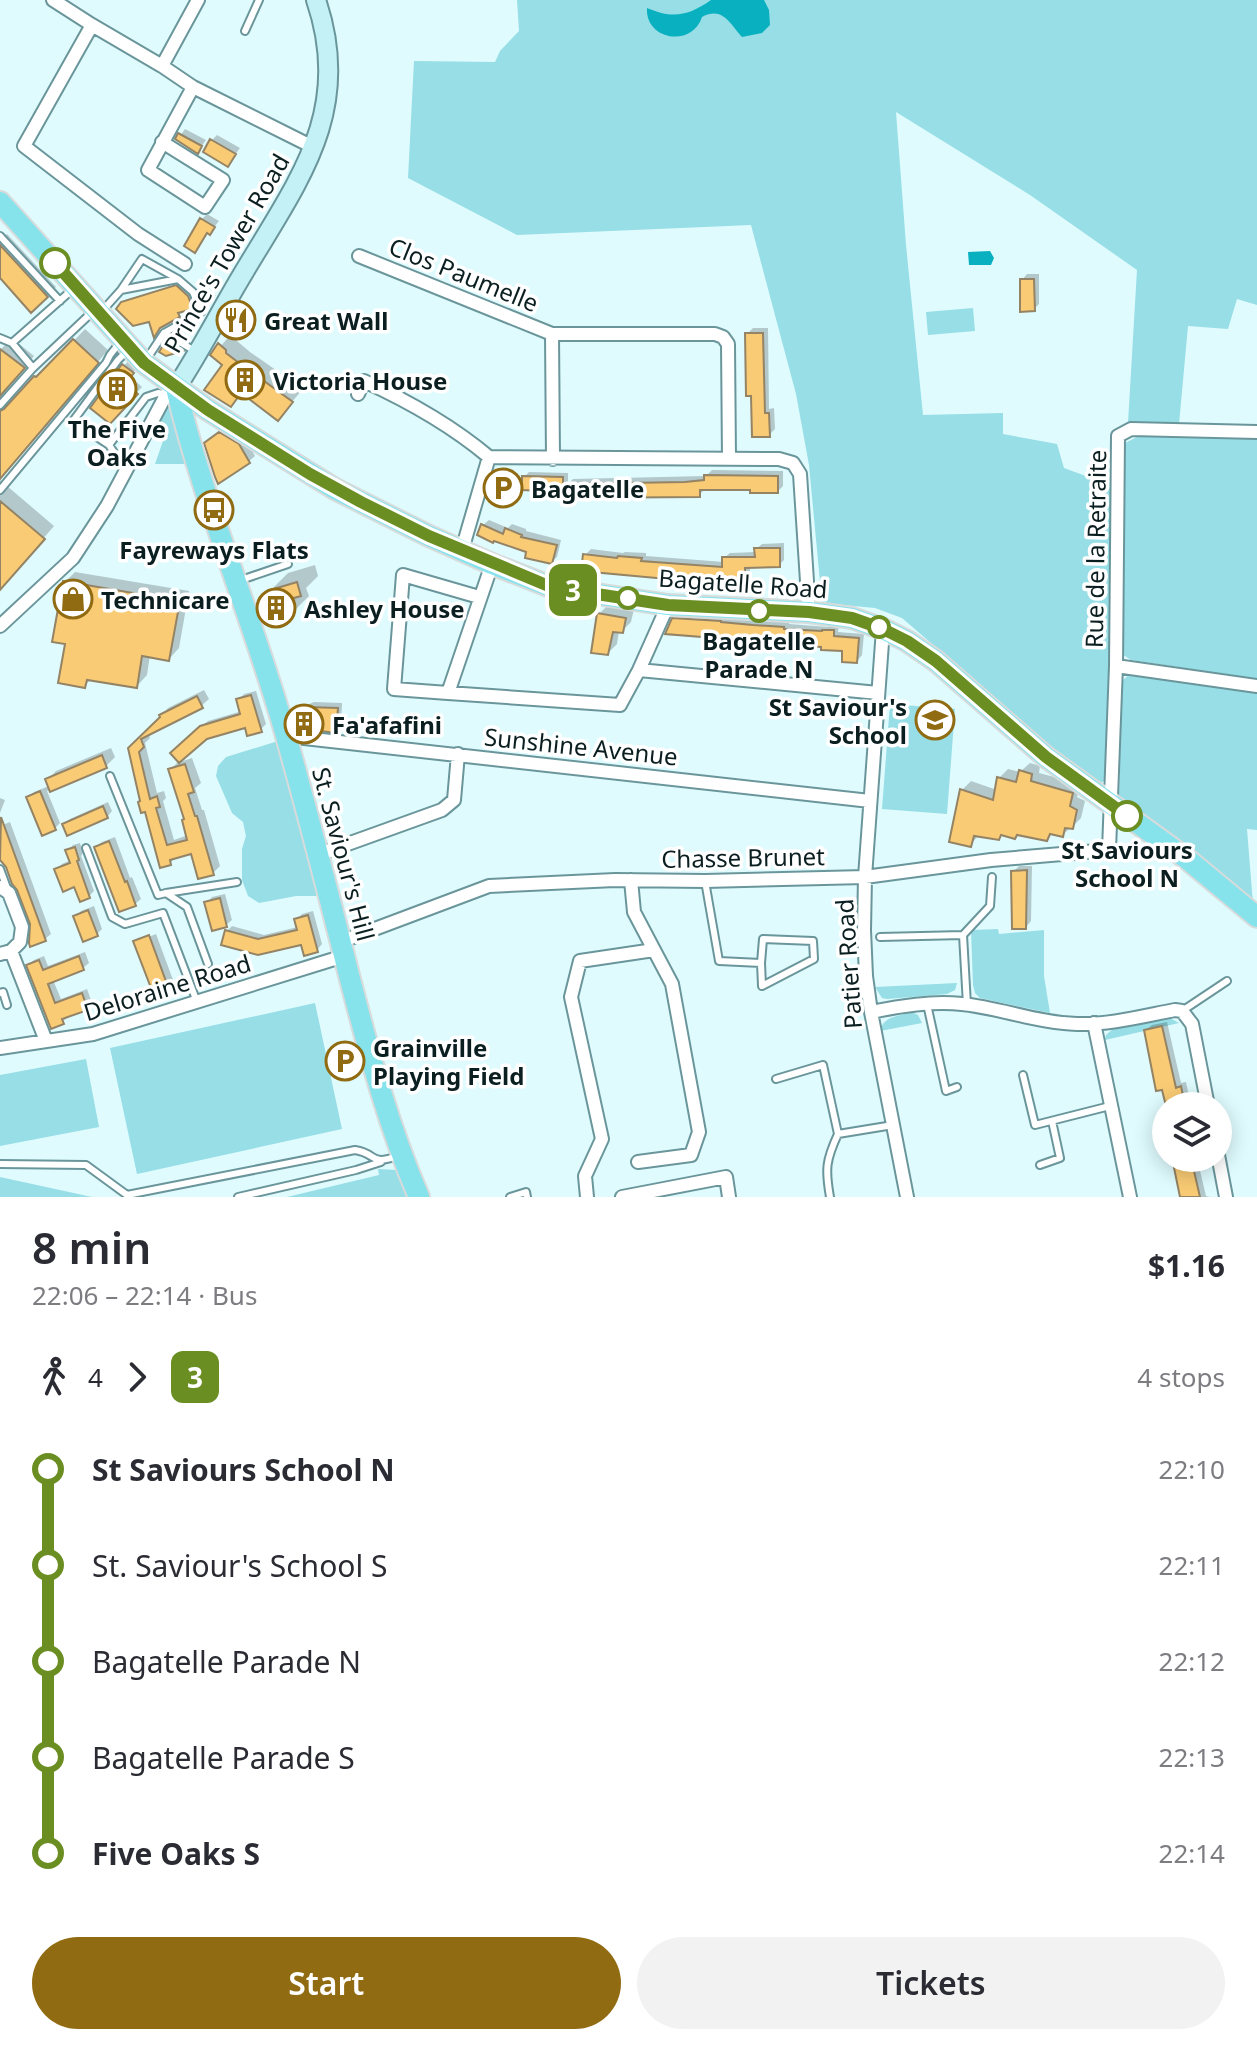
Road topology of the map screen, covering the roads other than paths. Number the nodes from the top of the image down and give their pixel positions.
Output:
1 (53, 0) edge
2 (198, 0) edge
3 (259, 0) edge
4 (316, 0) edge
5 (92, 25) junction
6 (245, 31) dead end
7 (162, 66) junction
8 (193, 87) junction
9 (162, 142) junction
10 (313, 147) junction
11 (0, 202) edge
12 (0, 236) edge
13 (359, 256) dead end
14 (185, 264) dead end
15 (178, 279) junction
16 (121, 290) junction
17 (68, 294) junction
18 (97, 310) junction
19 (164, 333) junction
20 (552, 334) junction
21 (0, 338) edge
22 (12, 343) junction
23 (132, 350) junction
24 (198, 353) junction
25 (33, 368) junction
26 (171, 391) junction
27 (358, 394) dead end
28 (0, 405) edge
29 (208, 410) junction
30 (186, 431) junction
31 (1257, 432) edge
32 (109, 445) junction
33 (489, 457) junction
34 (553, 459) junction
35 (729, 459) junction
36 (126, 470) junction
37 (0, 490) edge
38 (462, 550) junction
39 (288, 564) dead end
40 (492, 564) junction
41 (236, 582) junction
42 (479, 597) junction
43 (668, 605) junction
44 (809, 612) junction
45 (0, 626) edge
46 (883, 629) junction
47 (1116, 666) junction
48 (639, 670) junction
49 (1257, 686) edge
50 (448, 693) junction
51 (878, 693) junction
52 (286, 736) junction
53 (458, 754) junction
54 (110, 776) dead end
55 (870, 801) junction
56 (1110, 803) junction
57 (86, 848) dead end
58 (317, 855) junction
59 (0, 869) edge
60 (865, 877) junction
61 (992, 877) dead end
62 (631, 880) junction
63 (705, 881) junction
64 (237, 882) dead end
65 (4, 890) edge
66 (166, 893) junction
67 (1257, 917) edge
68 (963, 935) junction
69 (880, 937) dead end
70 (342, 949) junction
71 (654, 950) junction
72 (5, 952) edge
73 (761, 963) junction
74 (208, 964) dead end
75 (1227, 981) dead end
76 (0, 993) edge
77 (197, 1002) junction
78 (926, 1003) junction
79 (7, 1005) dead end
80 (967, 1005) junction
81 (1182, 1011) junction
82 (871, 1012) junction
83 (1094, 1023) junction
84 (46, 1041) junction
85 (0, 1048) edge
86 (1023, 1075) dead end
87 (776, 1079) dead end
88 (957, 1087) dead end
89 (1205, 1092) edge
90 (1110, 1106) junction
91 (1052, 1121) junction
92 (893, 1125) junction
93 (838, 1134) junction
94 (401, 1155) junction
95 (381, 1162) junction
96 (638, 1162) dead end
97 (0, 1164) edge
98 (1040, 1165) dead end
99 (1221, 1172) edge
100 (127, 1196) edge
101 (238, 1197) edge
102 (419, 1197) edge
103 (510, 1197) edge
104 (527, 1197) edge
105 (587, 1197) edge
106 (622, 1197) edge
107 (729, 1197) edge
108 (830, 1197) edge
109 (907, 1197) edge
110 (1130, 1197) edge
111 (1226, 1197) edge

1 - 5 street
2 - 7 street
3 - 6 lane
4 - 10 main road, Prince's Tower Road
5 - 7 street
5 - 14 street
7 - 8 street
8 - 9 street
8 - 10 street
9 - 9 street
10 - 24 main road, Prince's Tower Road
11 - 17 main road, Bagatelle Road
12 - 17 lane
13 - 20 street, Clos Paumelle
15 - 16 lane
15 - 16 lane
15 - 19 lane
16 - 18 lane
17 - 18 main road, Bagatelle Road
17 - 22 lane
18 - 23 main road, Bagatelle Road
18 - 25 lane
19 - 23 lane
19 - 24 lane
20 - 34 street, Clos Paumelle
20 - 35 street, Clos Paumelle
21 - 22 lane
22 - 25 lane
23 - 26 main road, Bagatelle Road
23 - 32 lane
23 - 37 lane
24 - 26 main road, Prince's Tower Road
25 - 28 lane
26 - 29 main road, Bagatelle Road
26 - 30 main road, St. Saviour's Hill
26 - 32 lane
26 - 36 street
27 - 33 street
29 - 30 main road
29 - 38 main road, Bagatelle Road
30 - 41 main road, St. Saviour's Hill
31 - 47 street, Rue de la Retraite
32 - 36 lane
33 - 34 street
33 - 38 street
34 - 35 street
35 - 44 street
36 - 45 street
38 - 40 main road, Bagatelle Road
39 - 41 lane
40 - 42 street
40 - 43 main road, Bagatelle Road
41 - 52 main road, St. Saviour's Hill
42 - 50 street
42 - 50 street
43 - 44 main road, Bagatelle Road
43 - 48 street
44 - 46 main road, Bagatelle Road
46 - 51 street, Patier Road
46 - 56 main road, Bagatelle Road
47 - 49 street
47 - 56 street, Rue de la Retraite
48 - 50 street
48 - 51 street
51 - 55 street, Patier Road
52 - 53 street, Sunshine Avenue
52 - 58 main road, St. Saviour's Hill
53 - 55 street, Sunshine Avenue
53 - 58 street
54 - 66 lane
55 - 60 street, Patier Road
56 - 60 street, Chasse Brunet
56 - 67 main road, Bagatelle Road
57 - 77 lane
58 - 70 main road, St. Saviour's Hill
59 - 65 lane
60 - 63 street, Chasse Brunet
60 - 82 street, Patier Road
61 - 68 lane
62 - 63 street, Chasse Brunet
62 - 70 street, Chasse Brunet
62 - 71 street
63 - 73 lane
64 - 66 lane
65 - 72 street
66 - 74 lane
68 - 69 lane
68 - 80 lane
70 - 77 street, Deloraine Road
70 - 94 main road, St. Saviour's Hill
71 - 96 street
71 - 105 street
72 - 84 street
73 - 73 lane
75 - 81 lane
76 - 79 lane
77 - 84 street, Deloraine Road
78 - 80 street
78 - 82 street
78 - 88 lane
80 - 83 street
81 - 83 street
81 - 89 street
82 - 92 street, Patier Road
83 - 90 street
84 - 85 street, Deloraine Road
86 - 91 lane
87 - 93 lane
90 - 91 lane
90 - 110 street
91 - 98 lane
92 - 93 lane
92 - 109 street, Patier Road
93 - 108 lane
94 - 95 lane
94 - 102 main road, St. Saviour's Hill
95 - 100 lane
95 - 101 lane
97 - 100 lane
99 - 111 street
103 - 104 lane
106 - 107 street

